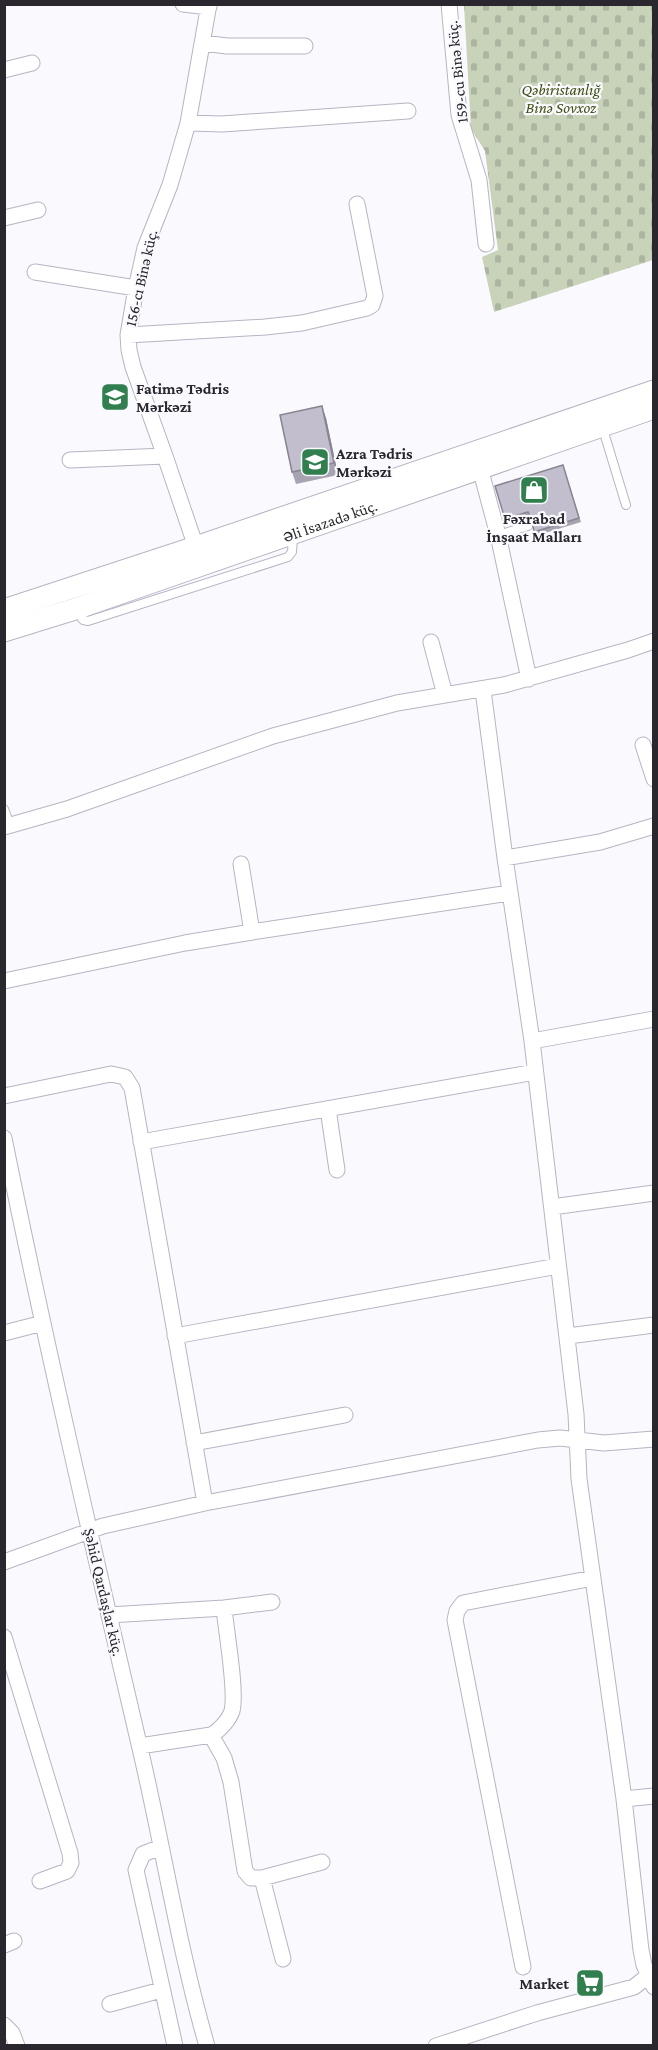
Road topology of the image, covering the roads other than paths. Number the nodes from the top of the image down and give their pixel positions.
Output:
1 (183, 4) edge
2 (450, 4) edge
3 (209, 6) edge
4 (203, 43) junction
5 (305, 46) dead end
6 (32, 63) dead end
7 (4, 70) edge
8 (408, 111) dead end
9 (188, 123) junction
10 (357, 204) dead end
11 (39, 210) dead end
12 (4, 218) edge
13 (486, 244) dead end
14 (35, 272) dead end
15 (136, 288) junction
16 (128, 335) junction
17 (654, 391) edge
18 (654, 408) edge
19 (602, 425) junction
20 (165, 456) junction
21 (70, 460) dead end
22 (477, 460) junction
23 (626, 505) dead end
24 (528, 525) dead end
25 (498, 535) junction
26 (196, 547) junction
27 (4, 610) edge
28 (4, 631) edge
29 (654, 640) edge
30 (431, 642) dead end
31 (529, 679) junction
32 (483, 690) junction
33 (445, 695) junction
34 (643, 746) dead end
35 (654, 779) edge
36 (4, 809) edge
37 (7, 826) edge
38 (654, 826) edge
39 (505, 858) junction
40 (241, 864) dead end
41 (510, 894) junction
42 (252, 932) junction
43 (4, 981) edge
44 (654, 1019) edge
45 (532, 1041) junction
46 (536, 1072) junction
47 (4, 1096) edge
48 (328, 1109) junction
49 (4, 1138) edge
50 (141, 1142) junction
51 (337, 1170) dead end
52 (654, 1193) edge
53 (11, 1207) edge
54 (552, 1207) junction
55 (558, 1266) junction
56 (43, 1323) junction
57 (654, 1326) edge
58 (4, 1333) edge
59 (175, 1336) junction
60 (568, 1336) junction
61 (345, 1415) dead end
62 (654, 1439) edge
63 (579, 1440) junction
64 (194, 1443) junction
65 (205, 1503) junction
66 (90, 1530) junction
67 (4, 1562) edge
68 (593, 1578) junction
69 (272, 1602) dead end
70 (224, 1608) junction
71 (109, 1615) junction
72 (4, 1637) edge
73 (211, 1735) junction
74 (140, 1746) junction
75 (654, 1796) edge
76 (624, 1799) junction
77 (161, 1847) junction
78 (322, 1862) dead end
79 (262, 1878) junction
80 (40, 1881) dead end
81 (283, 1959) dead end
82 (523, 1967) dead end
83 (652, 1978) edge
84 (161, 1990) junction
85 (110, 2004) dead end
86 (4, 2025) edge
87 (17, 2046) edge
88 (175, 2046) edge
89 (207, 2046) edge
90 (436, 2046) edge

1 - 3 street
2 - 13 street, 159-cu Binə küç.
3 - 4 street, 156-cı Binə küç.
4 - 5 street
4 - 9 street, 156-cı Binə küç.
6 - 7 street
8 - 9 street
9 - 15 street, 156-cı Binə küç.
10 - 16 street
11 - 12 street
14 - 15 street
15 - 16 street, 156-cı Binə küç.
16 - 20 street, 156-cı Binə küç.
17 - 22 main road, Əli İsazadə küç.
18 - 19 main road, Əli İsazadə küç.
19 - 22 main road, Əli İsazadə küç.
19 - 23 lane
20 - 21 street
20 - 26 street, 156-cı Binə küç.
22 - 25 street
22 - 26 main road, Əli İsazadə küç.
22 - 28 main road, Əli İsazadə küç.
24 - 25 lane
25 - 31 street
26 - 27 main road, Əli İsazadə küç.
29 - 31 street
30 - 33 street
31 - 32 street
32 - 33 street
32 - 39 street
33 - 37 street
34 - 35 street
36 - 37 lane
38 - 39 street
39 - 41 street
40 - 42 street
41 - 42 street
41 - 45 street
42 - 43 street
44 - 45 street
45 - 46 street
46 - 48 street
46 - 54 street
47 - 50 street
48 - 50 street
48 - 51 street
49 - 53 street, Şəhid Qardaşlar küç.
50 - 59 street
52 - 54 street
53 - 56 street, Şəhid Qardaşlar küç.
54 - 55 street
55 - 59 street
55 - 60 street
56 - 58 street
56 - 66 street, Şəhid Qardaşlar küç.
57 - 60 street
59 - 64 street
60 - 63 street
61 - 64 street
62 - 63 street
63 - 65 street
63 - 68 street
64 - 65 street
65 - 66 street
66 - 67 street
66 - 71 street, Şəhid Qardaşlar küç.
68 - 76 street
68 - 82 street
69 - 70 street
70 - 71 street
70 - 73 street
71 - 74 street, Şəhid Qardaşlar küç.
72 - 80 street
73 - 74 street
73 - 79 street
74 - 77 street, Şəhid Qardaşlar küç.
75 - 76 street
76 - 83 street
77 - 84 street
77 - 89 street, Şəhid Qardaşlar küç.
78 - 79 street
79 - 81 street
83 - 90 street
84 - 85 street
84 - 88 street
86 - 87 street

